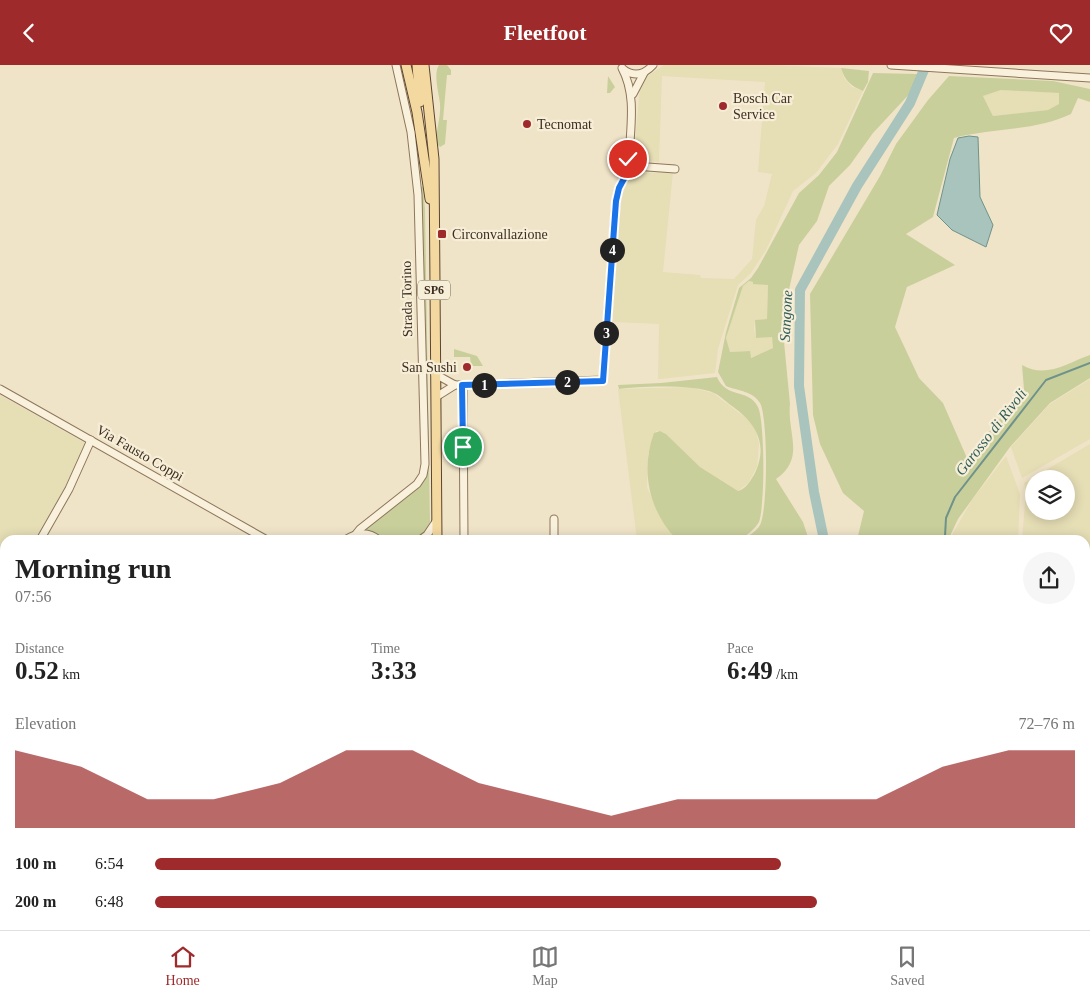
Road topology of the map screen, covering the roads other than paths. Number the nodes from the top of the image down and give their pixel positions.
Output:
1 (396, 65) edge
2 (406, 65) edge
3 (416, 65) edge
4 (424, 65) edge
5 (653, 65) edge
6 (891, 65) edge
7 (620, 66) edge
8 (645, 72) junction
9 (1090, 78) edge
10 (632, 97) junction
11 (630, 165) junction
12 (675, 169) dead end
13 (432, 206) junction
14 (435, 374) junction
15 (459, 385) junction
16 (0, 389) edge
17 (436, 397) junction
18 (91, 440) junction
19 (437, 519) junction
20 (554, 519) dead end
21 (356, 534) joint
22 (43, 535) edge
23 (258, 535) edge
24 (370, 535) edge
25 (427, 535) edge
26 (437, 535) edge
27 (464, 535) edge
28 (554, 535) edge

1 - 21 street, Strada Torino
2 - 13 main road, SP6
3 - 13 main road, Strada Torino / SP6
4 - 13 main road, Strada Torino / SP6
5 - 8 street
6 - 9 street
7 - 8 street
7 - 10 street
8 - 10 street
10 - 11 street
11 - 12 street
11 - 15 street
13 - 14 main road, Strada Torino / SP6
14 - 15 street
14 - 17 main road, Strada Torino / SP6
15 - 17 street
15 - 27 street
16 - 18 street, Via Fausto Coppi
17 - 19 main road, Strada Torino / SP6
18 - 22 street
18 - 23 street, Via Fausto Coppi
19 - 25 street
19 - 26 main road, Strada Torino / SP6
20 - 28 street
21 - 24 street

